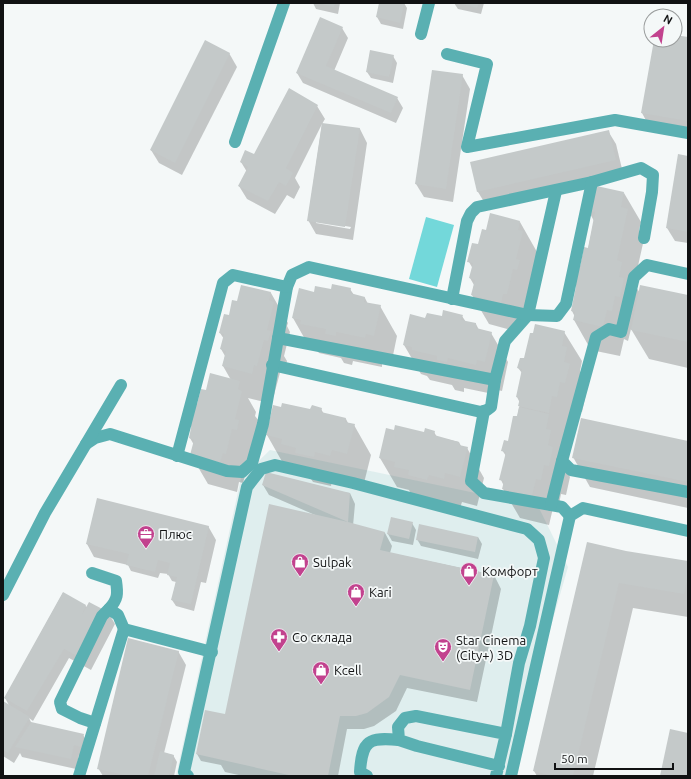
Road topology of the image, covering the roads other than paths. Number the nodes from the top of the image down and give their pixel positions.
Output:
1 (284, 3) edge
2 (429, 3) edge
3 (421, 34) dead end
4 (447, 54) dead end
5 (688, 134) edge
6 (235, 142) dead end
7 (592, 182) junction
8 (556, 191) junction
9 (644, 238) dead end
10 (688, 274) edge
11 (287, 287) junction
12 (452, 299) junction
13 (528, 315) junction
14 (278, 338) junction
15 (272, 365) junction
16 (495, 380) junction
17 (121, 385) dead end
18 (484, 411) junction
19 (86, 444) junction
20 (177, 456) junction
21 (562, 461) junction
22 (688, 492) edge
23 (551, 505) junction
24 (570, 516) junction
25 (688, 531) edge
26 (92, 573) dead end
27 (3, 595) edge
28 (109, 609) junction
29 (124, 629) junction
30 (212, 652) junction
31 (95, 724) junction
32 (506, 734) junction
33 (399, 740) junction
34 (497, 771) edge
35 (185, 775) edge
36 (362, 775) edge
37 (79, 776) edge
38 (511, 776) edge

1 - 6 street
2 - 3 street
4 - 5 street
7 - 8 street
7 - 9 street
7 - 13 street
8 - 12 street
8 - 13 street
10 - 21 street
11 - 12 street
11 - 14 street
11 - 20 street
12 - 13 street
13 - 16 street
14 - 15 street
14 - 16 street
15 - 18 street
15 - 20 street
16 - 18 street
17 - 19 street
18 - 23 street
19 - 20 street
19 - 27 street
21 - 22 street
21 - 23 street
23 - 24 street
24 - 25 street
24 - 38 street
26 - 28 street
28 - 29 street
28 - 31 street
29 - 30 street
29 - 31 street
30 - 32 street
30 - 35 street
31 - 37 street
32 - 33 street
32 - 34 street
33 - 34 street
33 - 36 street

